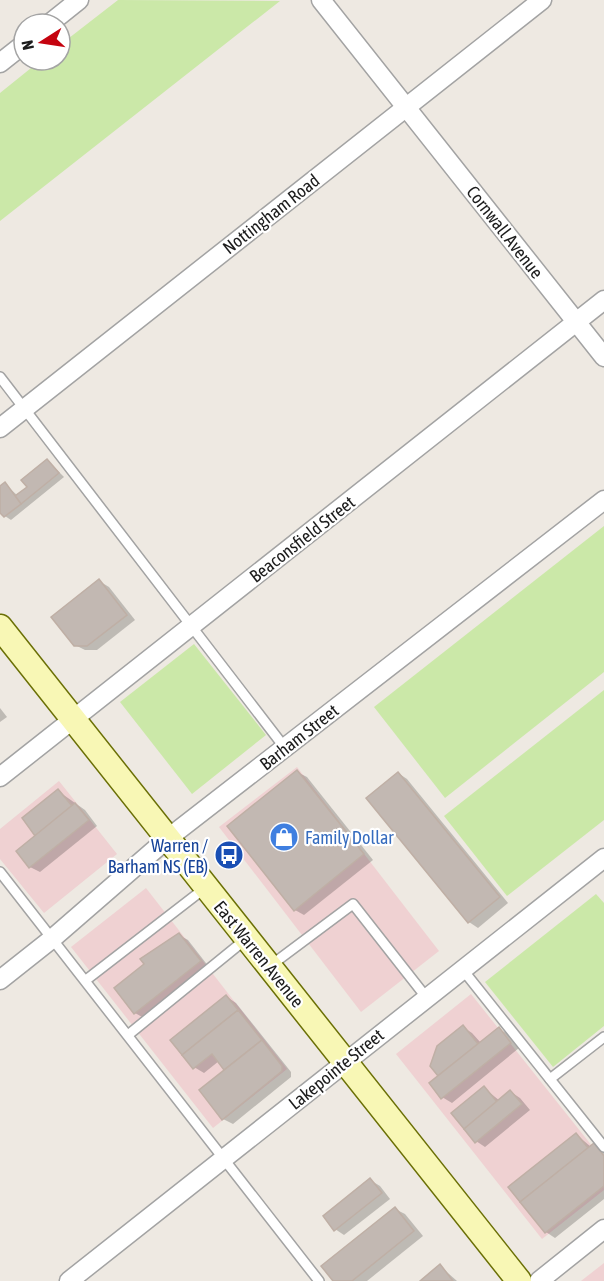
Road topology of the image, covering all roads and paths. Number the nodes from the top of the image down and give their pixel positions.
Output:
1 (79, 0) edge
2 (321, 0) edge
3 (542, 0) edge
4 (64, 12) edge
5 (12, 54) edge
6 (0, 63) edge
7 (406, 107) junction
8 (604, 300) edge
9 (576, 322) junction
10 (604, 357) edge
11 (0, 377) edge
12 (25, 408) junction
13 (0, 428) edge
14 (604, 500) edge
15 (192, 625) junction
16 (0, 627) edge
17 (73, 719) junction
18 (285, 748) junction
19 (0, 777) edge
20 (167, 839) junction
21 (604, 858) edge
22 (0, 872) edge
23 (206, 887) junction
24 (53, 938) junction
25 (246, 939) junction
26 (269, 966) junction
27 (463, 970) junction
28 (0, 980) edge
29 (86, 980) junction
30 (426, 997) junction
31 (128, 1035) junction
32 (604, 1037) edge
33 (345, 1063) junction
34 (550, 1079) junction
35 (604, 1147) edge
36 (224, 1160) junction
37 (604, 1229) edge
38 (69, 1281) edge
39 (319, 1281) edge
40 (519, 1281) edge
41 (538, 1281) edge

1 - 4 street
2 - 7 street, Cornwall Avenue
3 - 7 street, Nottingham Road
5 - 6 street
7 - 9 street, Cornwall Avenue
7 - 12 street, Nottingham Road
8 - 9 street, Beaconsfield Street
9 - 10 street, Cornwall Avenue
9 - 15 street, Beaconsfield Street
11 - 12 lane
12 - 13 street, Nottingham Road
12 - 15 lane
14 - 18 street, Barham Street
15 - 17 street, Beaconsfield Street
15 - 18 lane
16 - 17 main road, East Warren Avenue
17 - 19 street, Beaconsfield Street
17 - 20 main road, East Warren Avenue
18 - 20 street, Barham Street
20 - 23 main road, East Warren Avenue
20 - 24 street, Barham Street
21 - 27 street, Lakepointe Street
22 - 24 lane
23 - 25 main road, East Warren Avenue
23 - 29 lane
24 - 28 street, Barham Street
24 - 29 lane
25 - 26 main road, East Warren Avenue
25 - 31 lane
26 - 30 lane
26 - 33 main road, East Warren Avenue
27 - 30 street, Lakepointe Street
27 - 34 lane
29 - 31 lane
30 - 33 street, Lakepointe Street
31 - 36 lane
32 - 34 lane
33 - 36 street, Lakepointe Street
33 - 40 main road, East Warren Avenue
34 - 35 lane
36 - 38 street, Lakepointe Street
36 - 39 lane
37 - 41 street

